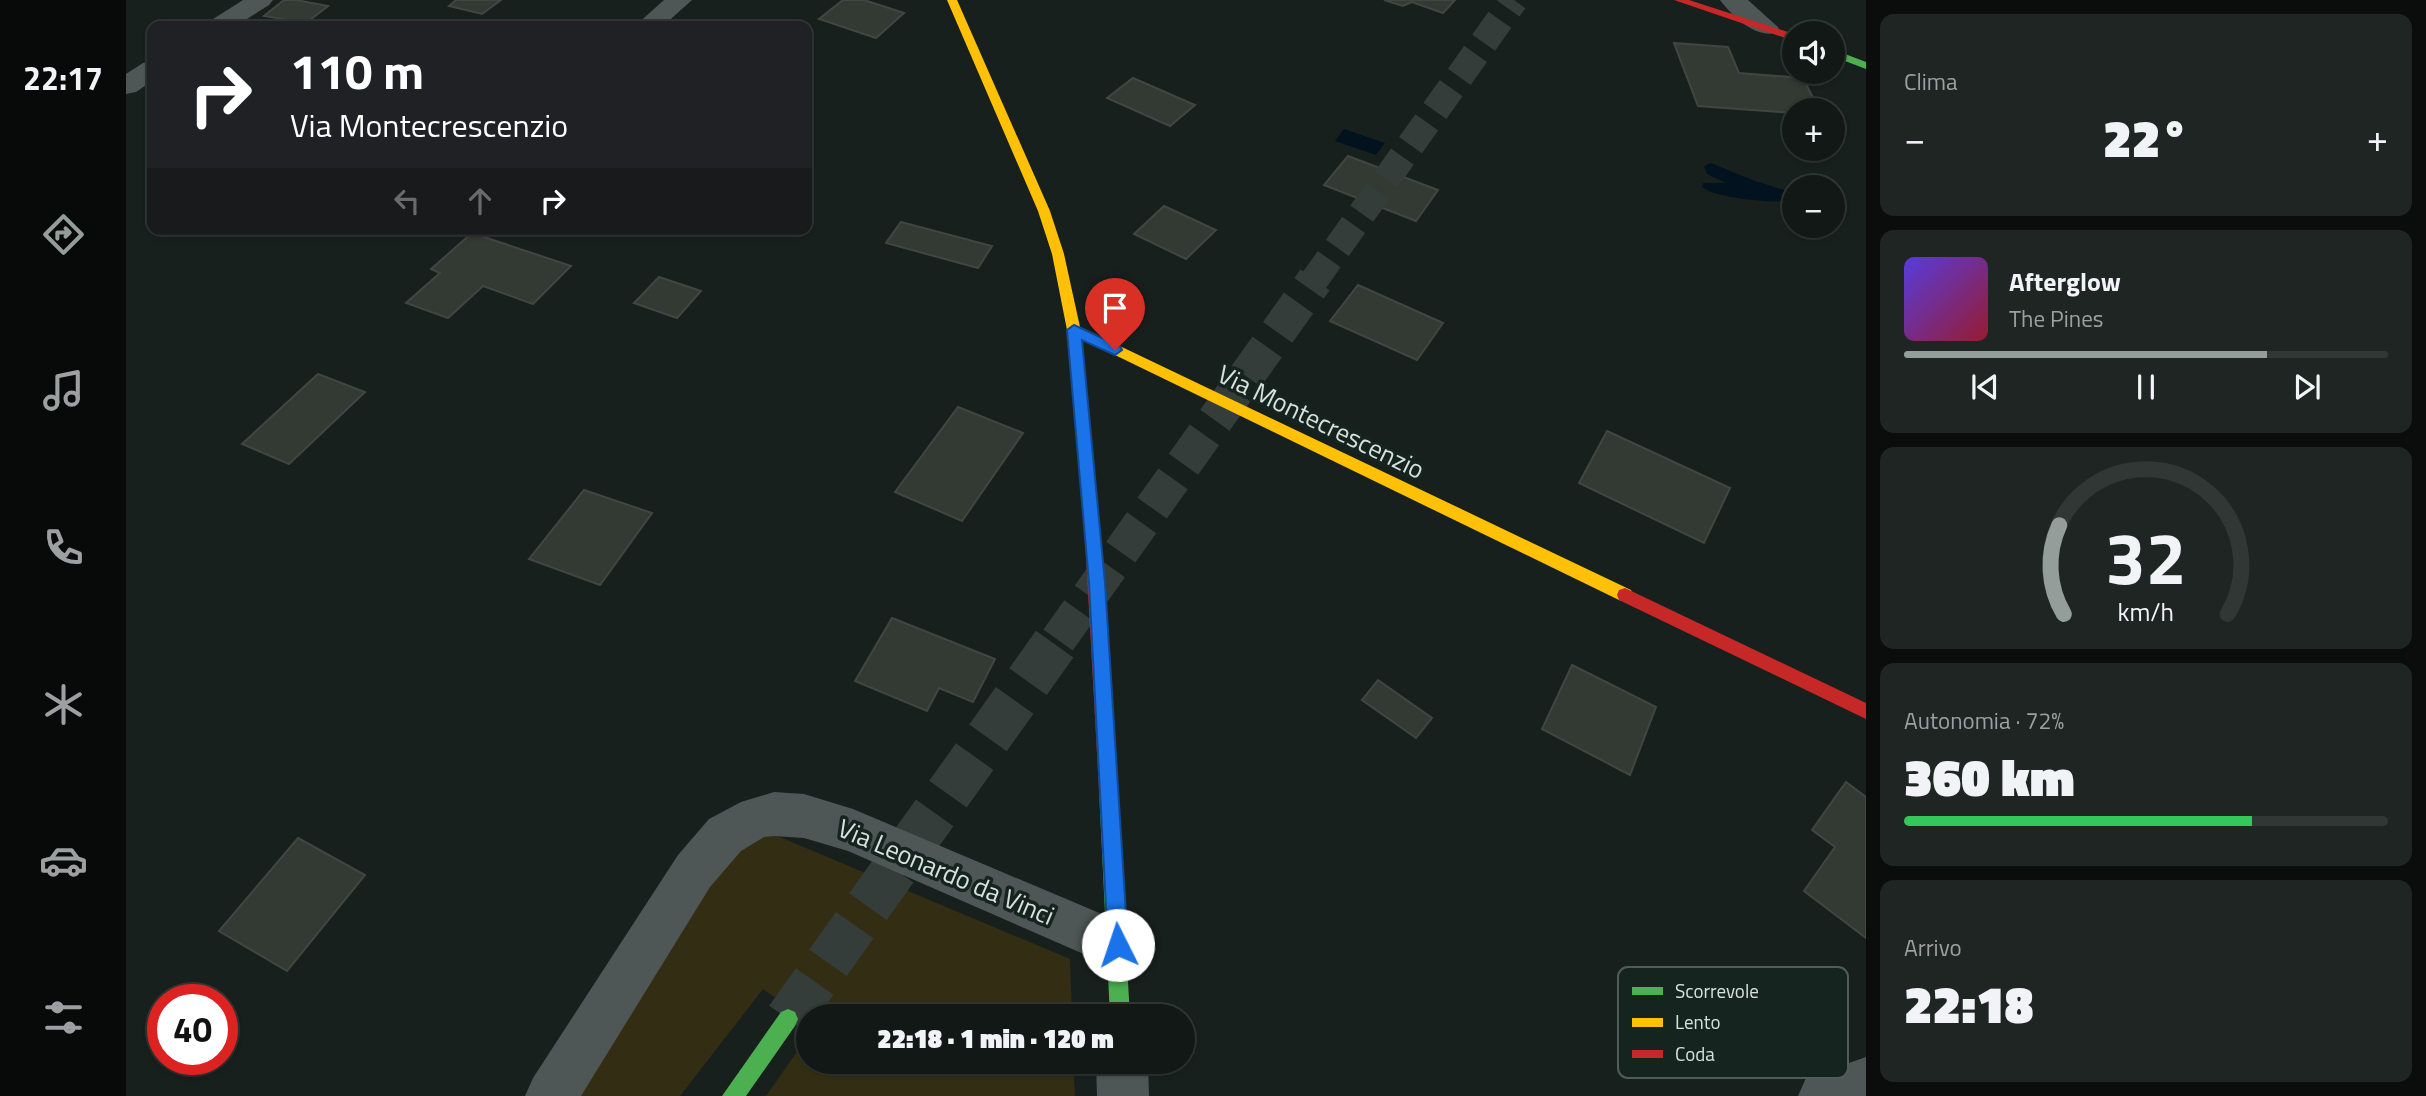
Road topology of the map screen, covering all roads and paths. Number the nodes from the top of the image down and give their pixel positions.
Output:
1 (260, 0) edge
2 (679, 0) edge
3 (952, 0) edge
4 (1679, 0) edge
5 (1733, 0) edge
6 (227, 21) edge
7 (654, 21) edge
8 (1766, 28) junction
9 (1782, 34) edge
10 (1845, 57) edge
11 (1866, 66) edge
12 (147, 72) edge
13 (126, 86) edge
14 (1074, 330) junction
15 (1866, 711) edge
16 (1118, 945) junction
17 (1120, 1004) edge
18 (788, 1019) tunnel mouth
19 (1122, 1074) edge
20 (1866, 1083) edge
21 (551, 1096) edge
22 (733, 1096) edge
23 (1123, 1096) edge
24 (1824, 1096) edge

1 - 6 street
2 - 7 street
3 - 14 street
4 - 8 street
5 - 8 street
8 - 9 street
10 - 11 street
12 - 13 street
14 - 15 street, Via Montecrescenzio
14 - 16 street
16 - 17 street
16 - 21 street, Via Leonardo da Vinci
18 - 22 street
19 - 23 street
20 - 24 street

